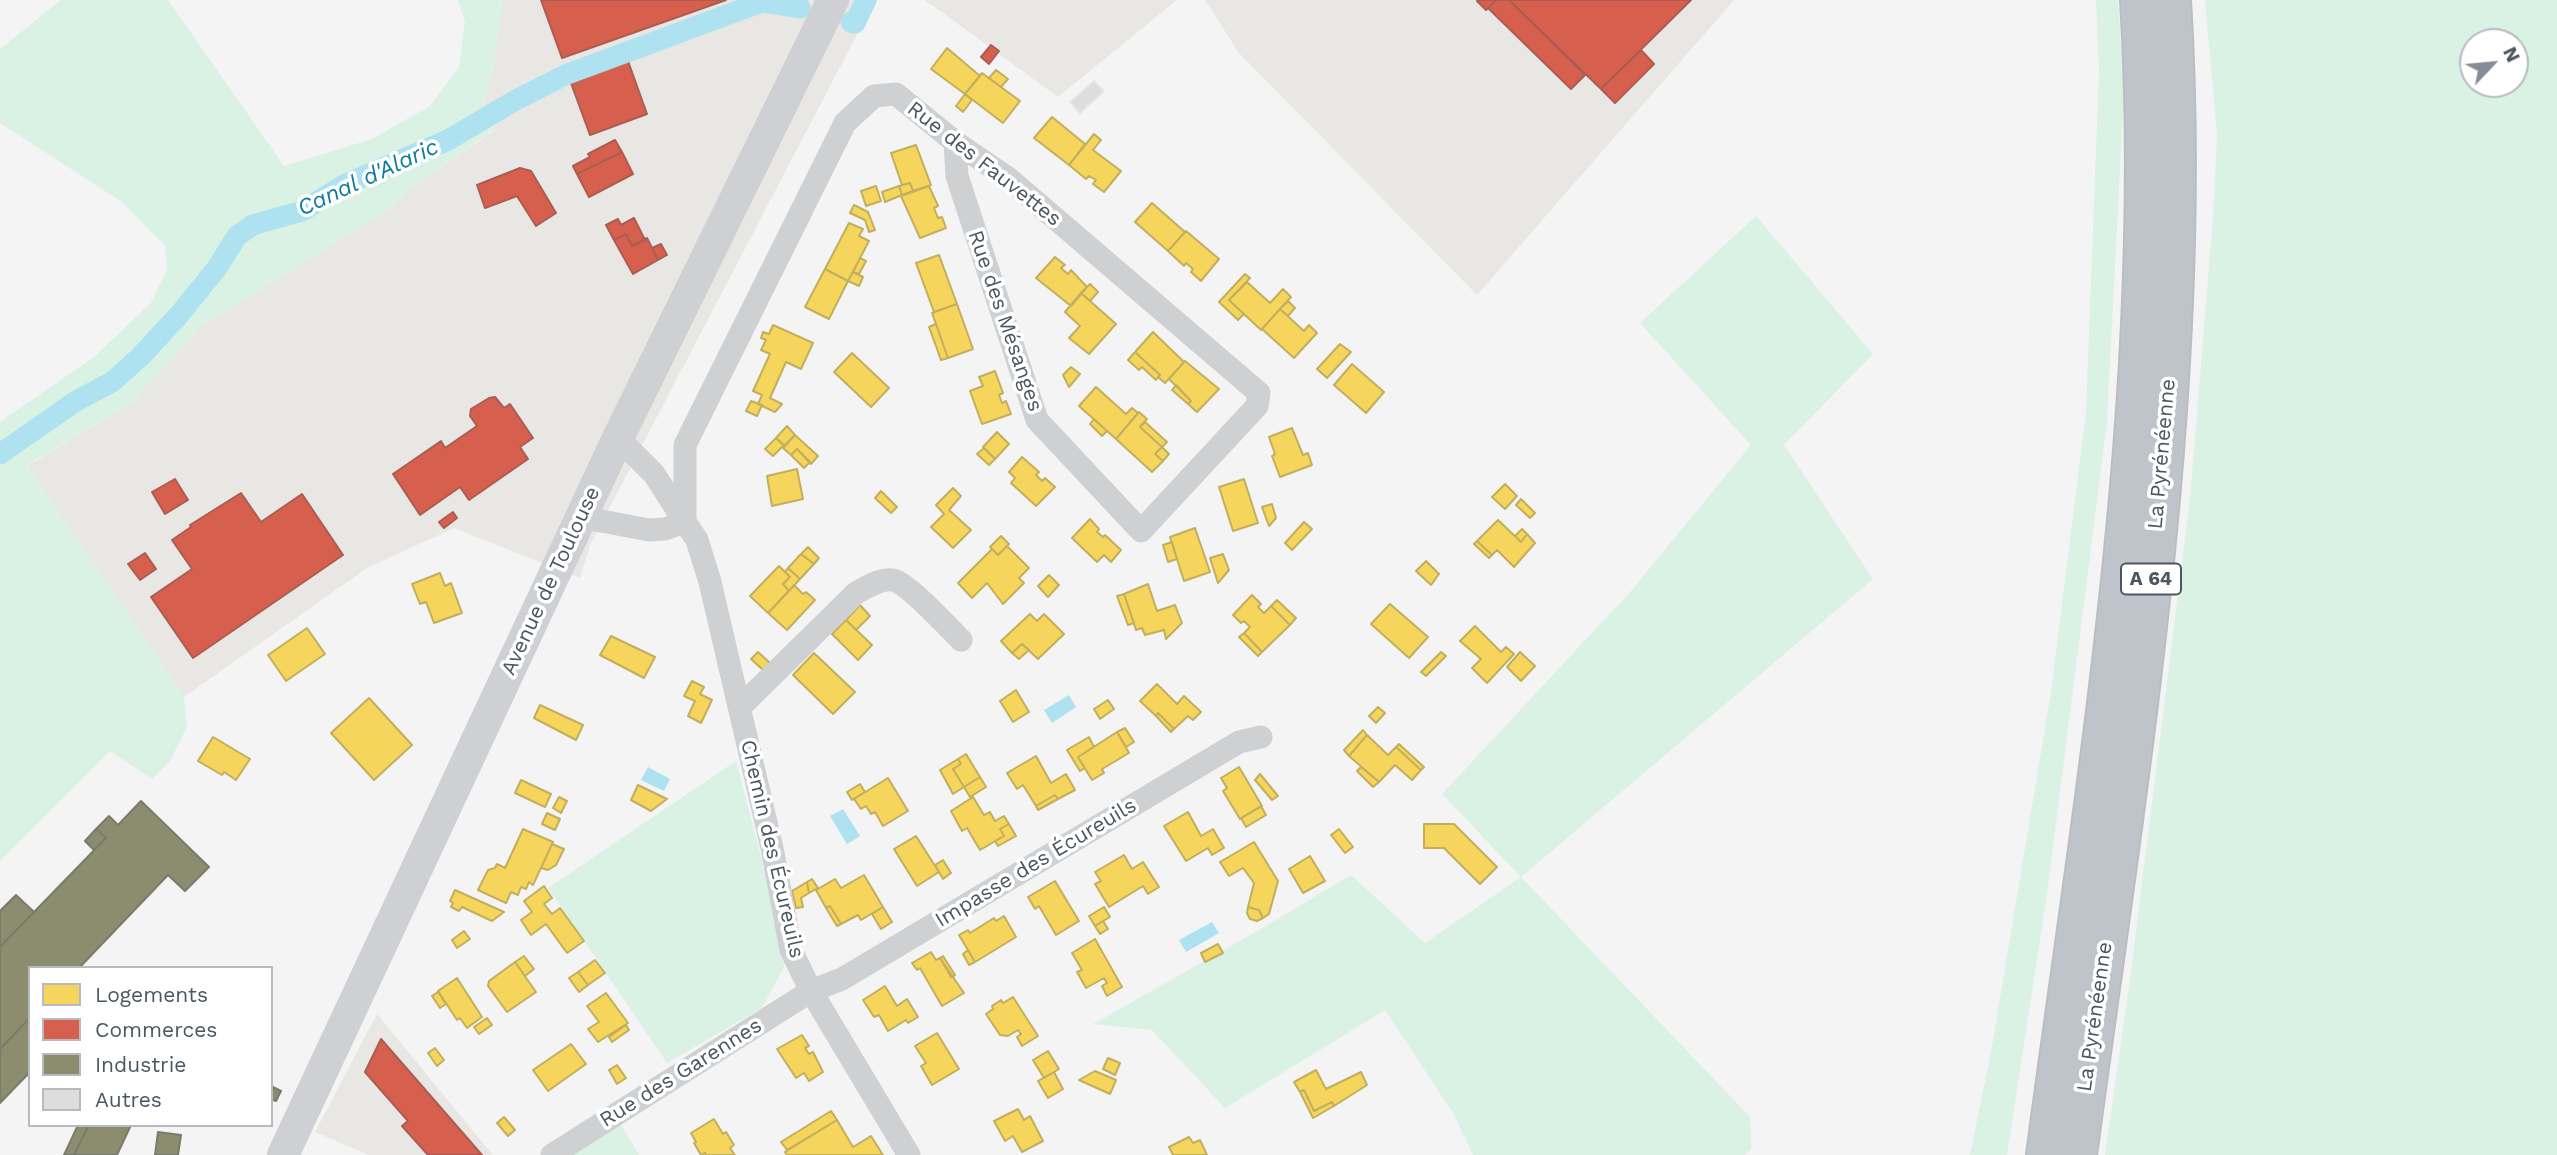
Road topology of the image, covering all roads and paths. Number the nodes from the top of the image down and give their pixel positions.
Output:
1 (2140, 0) edge
2 (2171, 0) edge
3 (831, 6) edge
4 (956, 142) junction
5 (1259, 393) joint
6 (618, 438) junction
7 (580, 517) junction
8 (685, 522) junction
9 (961, 640) dead end
10 (740, 707) junction
11 (1261, 737) dead end
12 (811, 991) junction
13 (283, 1155) edge
14 (552, 1155) edge
15 (909, 1155) edge
16 (2046, 1155) edge
17 (2077, 1155) edge

1 - 16 highway, La Pyrénéenne / A 64
2 - 17 highway, La Pyrénéenne / A 64
3 - 6 main road, Avenue de Toulouse
4 - 5 street, Rue des Fauvettes
4 - 5 street, Rue des Mésanges
4 - 8 street, Rue des Fauvettes
6 - 7 main road, Avenue de Toulouse
6 - 8 street, Chemin des Écureuils
7 - 8 street
7 - 13 main road, Avenue de Toulouse
8 - 10 street, Chemin des Écureuils
9 - 10 street
10 - 12 street, Chemin des Écureuils
11 - 12 street, Impasse des Écureuils
12 - 14 street, Rue des Garennes
12 - 15 street, Chemin des Écureuils

